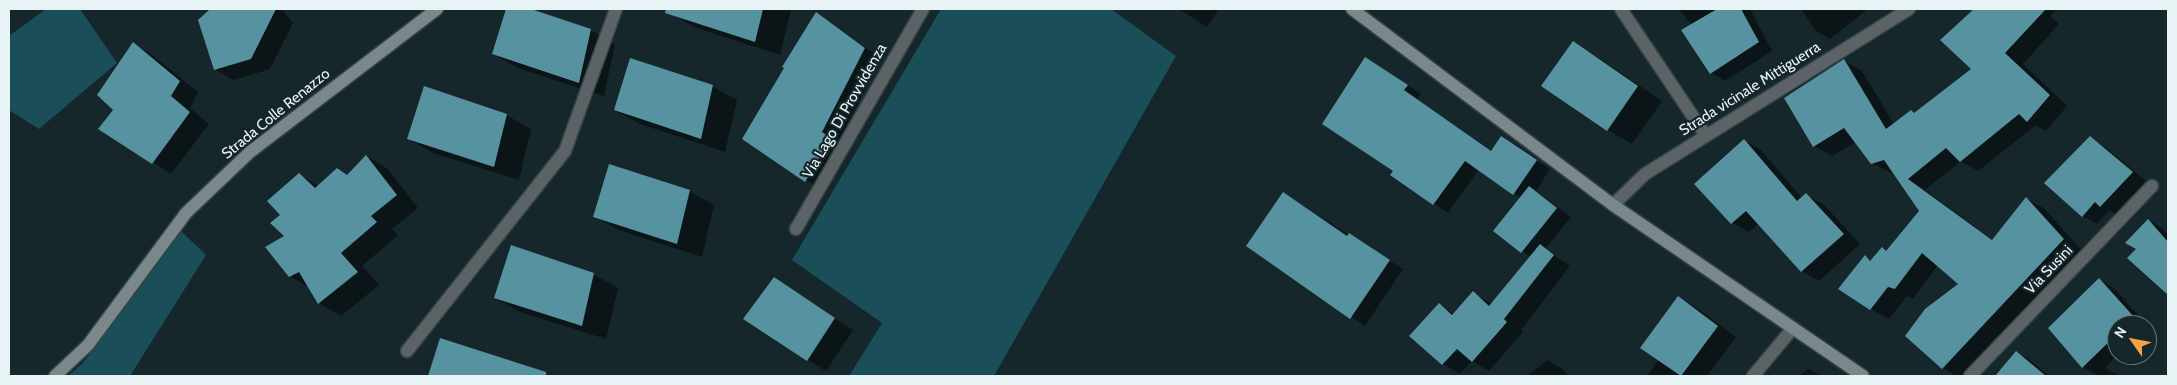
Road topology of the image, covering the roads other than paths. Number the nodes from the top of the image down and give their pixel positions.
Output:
1 (437, 9) edge
2 (616, 9) edge
3 (923, 9) edge
4 (1352, 9) edge
5 (1621, 9) edge
6 (1909, 9) edge
7 (1706, 136) junction
8 (2152, 186) dead end
9 (1614, 205) junction
10 (796, 229) dead end
11 (1793, 328) junction
12 (407, 351) dead end
13 (55, 376) edge
14 (1753, 376) edge
15 (1863, 376) edge
16 (1970, 376) edge

1 - 13 street, Strada Colle Renazzo
2 - 12 street
3 - 10 street, Via Lago Di Provvidenza
4 - 9 street
5 - 7 street
6 - 7 street, Strada vicinale Mittiguerra
7 - 9 street, Strada vicinale Mittiguerra
8 - 16 street, Via Susini
9 - 11 street
11 - 14 street
11 - 15 street

